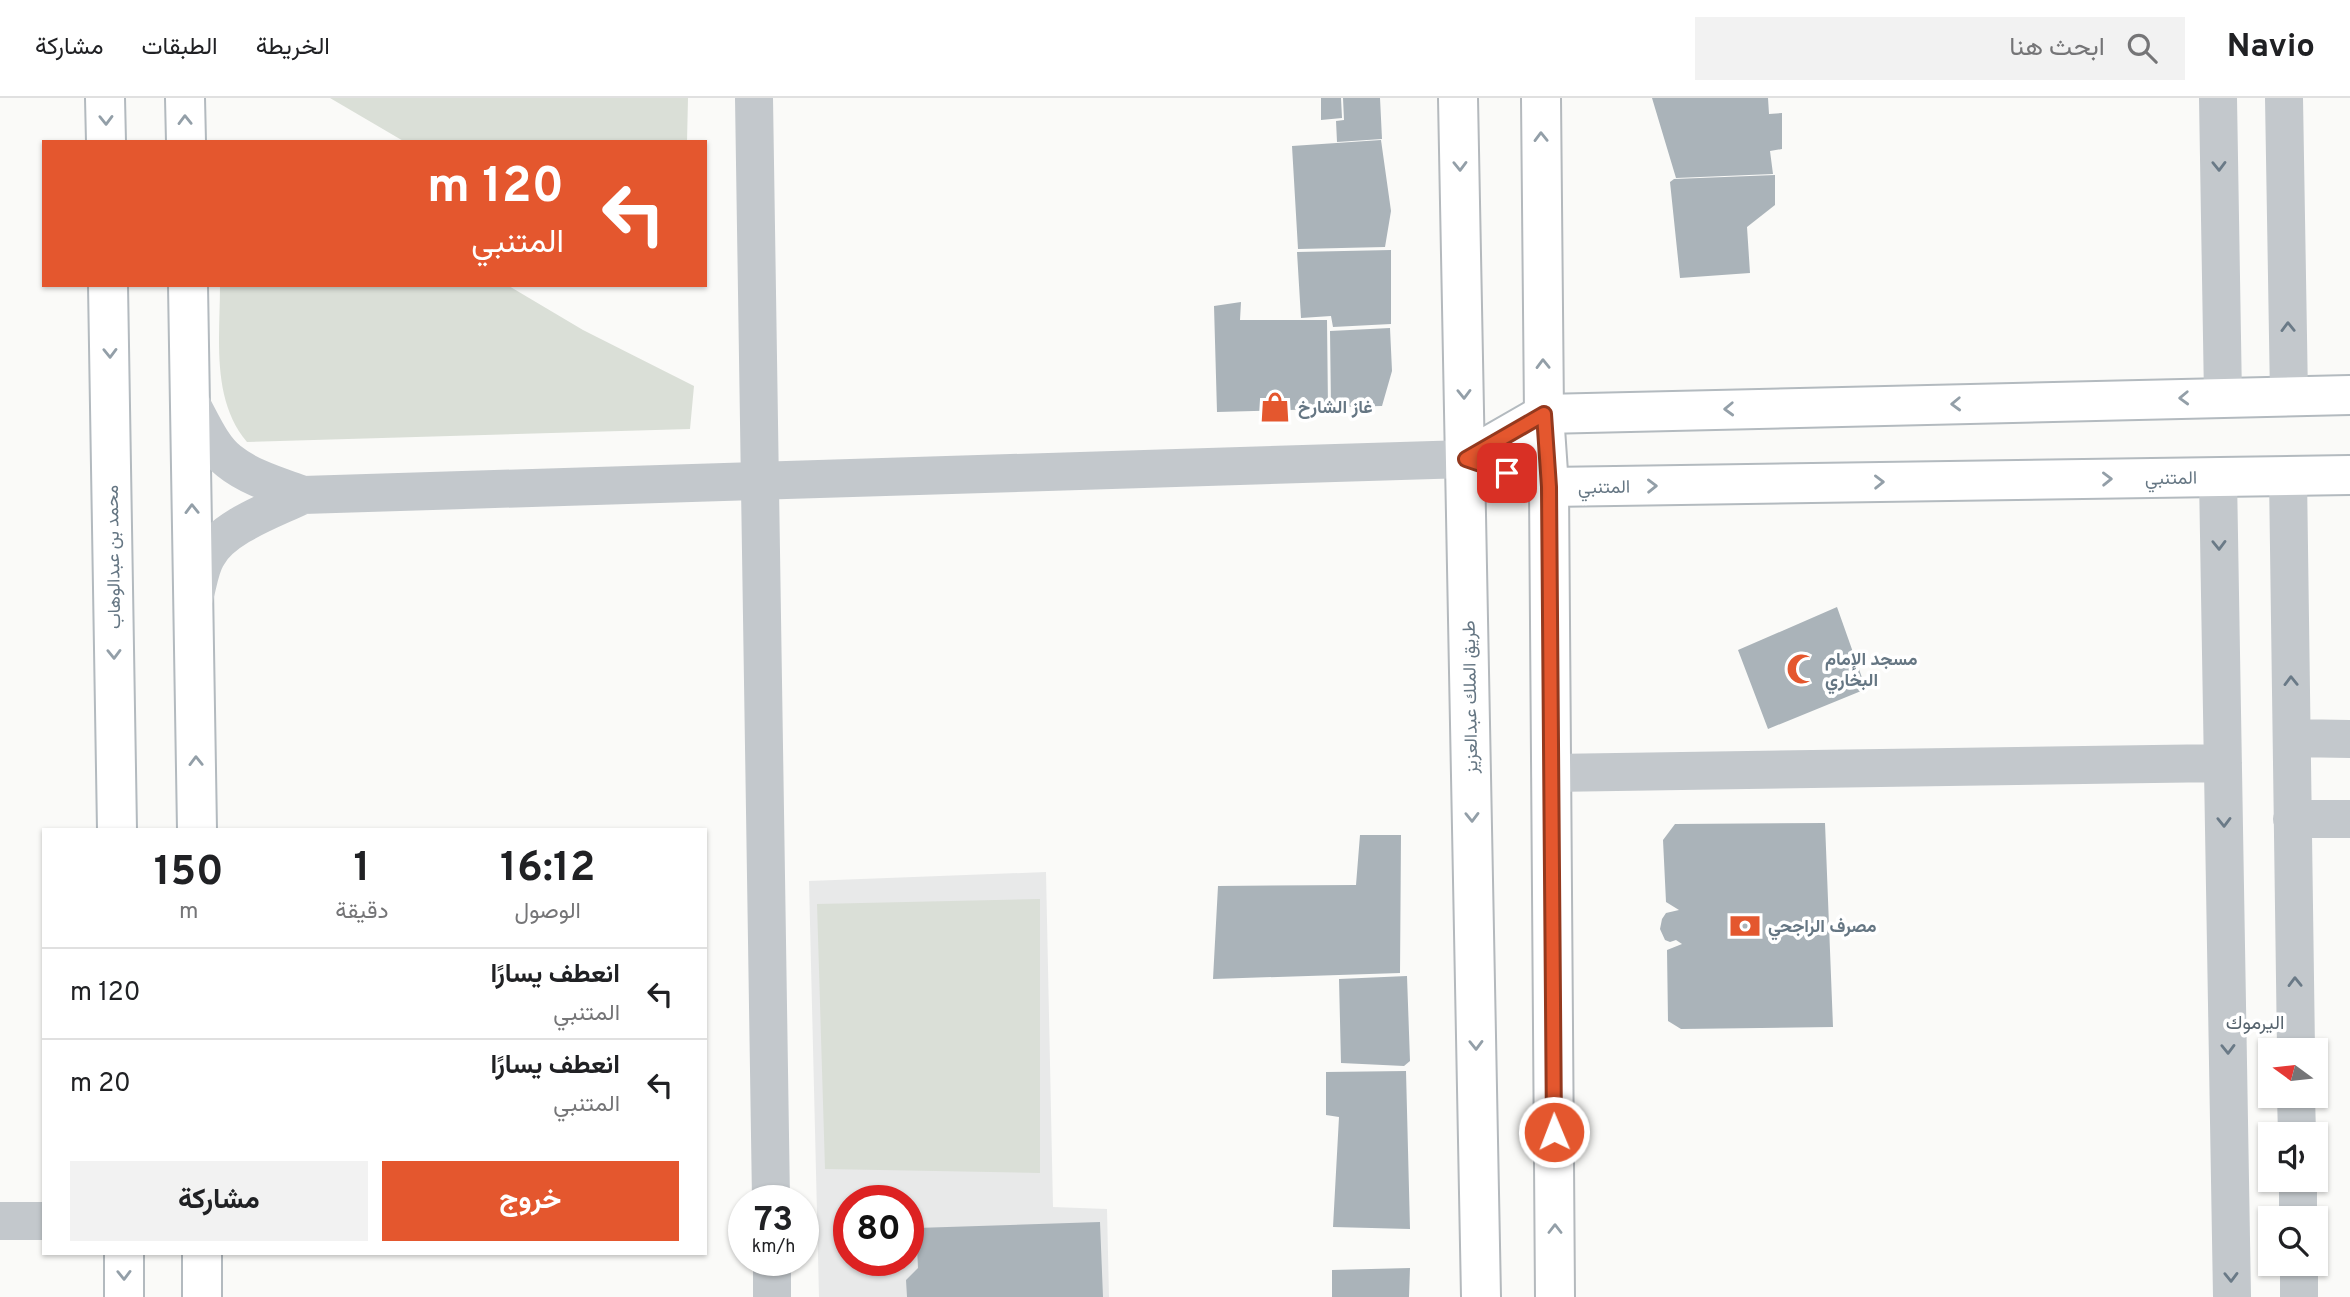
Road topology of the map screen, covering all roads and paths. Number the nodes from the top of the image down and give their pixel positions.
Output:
1 (106, 98) edge
2 (185, 98) edge
3 (754, 98) edge
4 (1458, 98) edge
5 (1541, 98) edge
6 (2218, 98) edge
7 (2284, 98) edge
8 (106, 140) edge
9 (186, 140) edge
10 (108, 287) edge
11 (188, 287) edge
12 (2350, 394) edge
13 (2289, 396) junction
14 (2223, 397) junction
15 (190, 402) junction
16 (1544, 414) junction
17 (1466, 459) junction
18 (2350, 475) edge
19 (2288, 476) junction
20 (2218, 477) junction
21 (760, 481) junction
22 (1549, 487) junction
23 (303, 495) junction
24 (194, 598) junction
25 (2292, 738) junction
26 (2350, 739) edge
27 (2223, 763) junction
28 (1551, 773) junction
29 (2292, 819) junction
30 (2350, 819) edge
31 (117, 828) edge
32 (197, 828) edge
33 (2296, 1038) edge
34 (771, 1185) edge
35 (0, 1221) edge
36 (42, 1221) edge
37 (124, 1255) edge
38 (202, 1255) edge
39 (772, 1276) edge
40 (2299, 1276) edge
41 (124, 1297) edge
42 (202, 1297) edge
43 (772, 1297) edge
44 (1481, 1297) edge
45 (1555, 1297) edge
46 (2232, 1297) edge
47 (2299, 1297) edge

1 -> 8 main road
9 -> 2 main road
3 - 21 street
4 -> 17 main road, طريق الملك عبدالعزيز
16 -> 5 main road
6 -> 14 street
13 -> 7 street
10 -> 31 main road, محمد بن عبدالوهاب
11 - 15 main road
12 - 13 main road
13 - 14 main road
14 -> 16 main road
15 - 23 street
24 -> 15 main road
16 - 17 main road
16 - 22 main road
17 - 21 street
17 - 22 main road, المتنبي
17 -> 44 main road, طريق الملك عبدالعزيز
18 - 19 main road, المتنبي
19 - 20 main road, المتنبي
25 -> 19 street
22 -> 20 main road, المتنبي
20 -> 27 street
21 - 23 street
21 - 34 street
22 - 28 main road
23 - 24 street
32 -> 24 main road
25 - 26 street
25 - 29 street
27 - 28 street
27 -> 46 street
45 -> 28 main road
29 - 30 street
33 -> 29 street
35 - 36 street
37 -> 41 main road
38 - 42 main road
39 - 43 street
40 - 47 street

